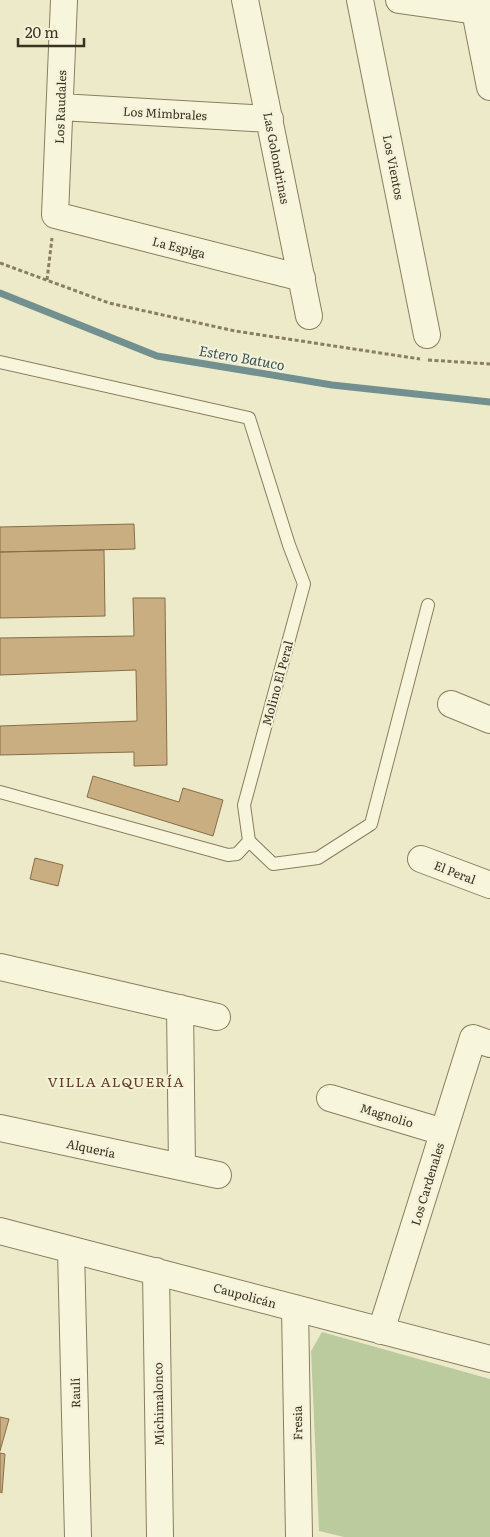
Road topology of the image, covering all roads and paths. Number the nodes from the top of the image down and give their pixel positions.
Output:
1 (64, 0) edge
2 (245, 0) edge
3 (360, 0) edge
4 (399, 0) edge
5 (485, 12) edge
6 (490, 87) edge
7 (60, 107) junction
8 (270, 119) junction
9 (55, 215) junction
10 (0, 263) edge
11 (302, 278) junction
12 (47, 280) junction
13 (309, 316) dead end
14 (427, 335) dead end
15 (0, 362) edge
16 (490, 364) edge
17 (428, 605) dead end
18 (451, 704) dead end
19 (490, 720) edge
20 (0, 792) edge
21 (248, 841) junction
22 (421, 859) dead end
23 (490, 885) edge
24 (0, 967) edge
25 (180, 1008) junction
26 (217, 1017) dead end
27 (481, 1041) edge
28 (330, 1098) dead end
29 (0, 1128) edge
30 (444, 1132) junction
31 (182, 1167) junction
32 (218, 1175) dead end
33 (0, 1231) edge
34 (72, 1250) junction
35 (156, 1272) junction
36 (294, 1308) junction
37 (381, 1331) junction
38 (490, 1359) edge
39 (78, 1537) edge
40 (160, 1537) edge
41 (299, 1537) edge

1 - 7 street, Los Raudales
2 - 8 street, Las Golondrinas
3 - 14 street, Los Vientos
4 - 5 street
5 - 6 street
7 - 8 street, Los Mimbrales
7 - 9 street, Los Raudales
8 - 11 street, Las Golondrinas
9 - 11 street, La Espiga
9 - 12 path
10 - 12 path
11 - 13 street, Las Golondrinas
12 - 16 path
15 - 21 lane, Molino El Peral
17 - 21 lane
18 - 19 street
20 - 21 lane
22 - 23 street, El Peral
24 - 25 street
25 - 26 street
25 - 31 street
27 - 30 street, Los Cardenales
28 - 30 street, Magnolio
29 - 31 street, Alquería
30 - 37 street, Los Cardenales
31 - 32 street, Alquería
33 - 34 street, Caupolicán
34 - 35 street, Caupolicán
34 - 39 street, Raulí
35 - 36 street, Caupolicán
35 - 40 street, Michimalonco
36 - 37 street, Caupolicán
36 - 41 street, Fresia
37 - 38 street, Caupolicán

